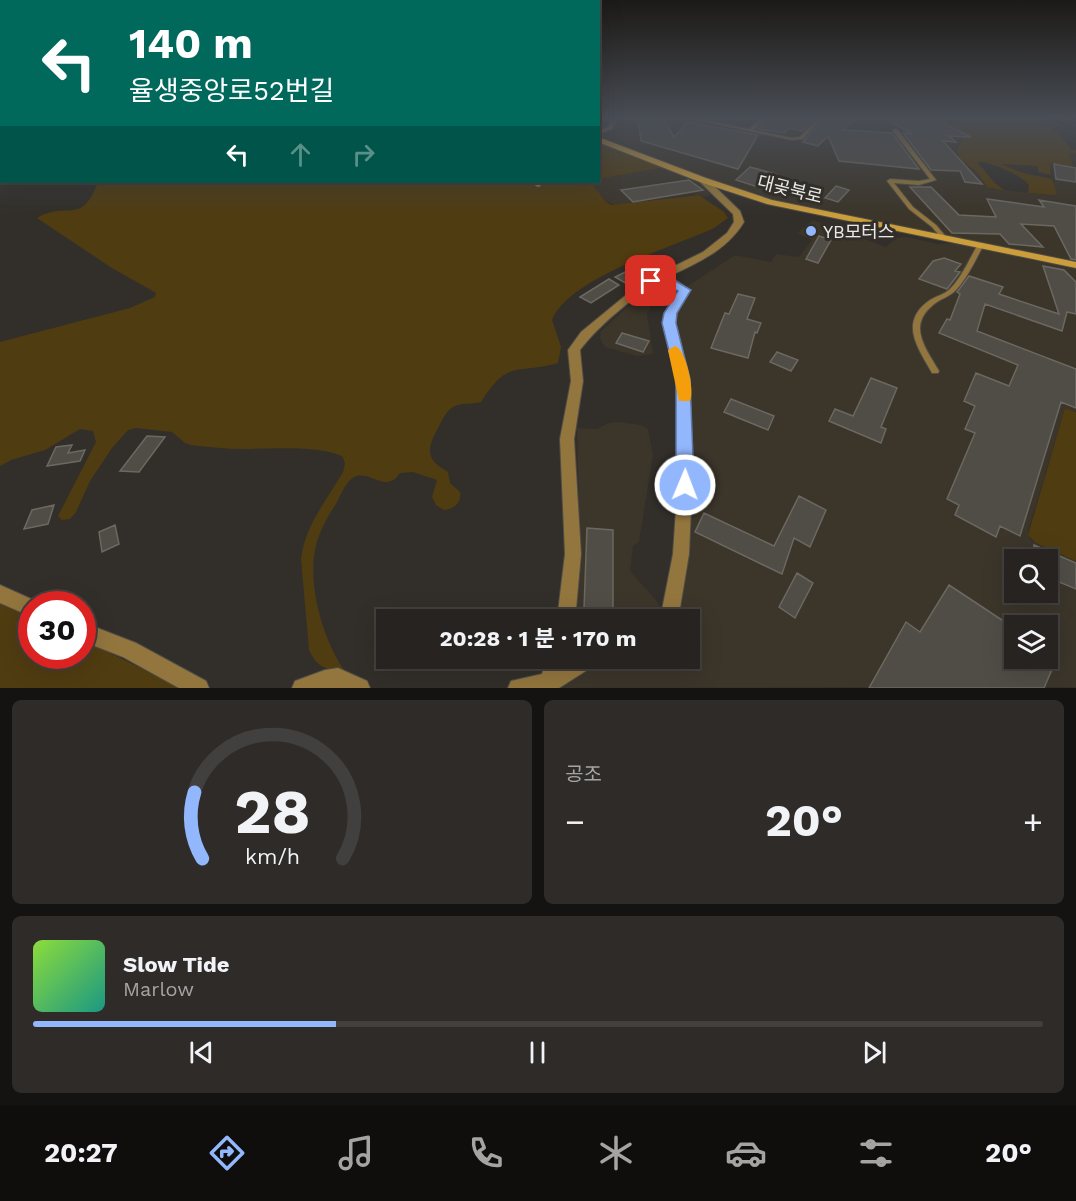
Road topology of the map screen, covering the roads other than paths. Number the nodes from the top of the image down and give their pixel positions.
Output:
1 (629, 151) edge
2 (911, 151) edge
3 (703, 180) junction
4 (945, 239) junction
5 (980, 246) junction
6 (1076, 265) edge
7 (662, 276) junction
8 (934, 371) dead end
9 (0, 594) edge
10 (18, 602) edge
11 (567, 609) edge
12 (671, 609) edge
13 (96, 637) edge
14 (553, 669) edge
15 (572, 669) edge
16 (548, 685) edge
17 (199, 688) edge
18 (302, 688) edge
19 (360, 688) edge
20 (518, 688) edge

1 - 3 street, 대곶북로
2 - 4 lane
3 - 4 street, 대곶북로
3 - 7 street
4 - 5 street, 대곶북로
5 - 6 street, 대곶북로
5 - 8 lane
7 - 11 street
7 - 12 street
9 - 10 street
13 - 17 street
14 - 16 street
15 - 16 street
16 - 20 street
18 - 19 street

